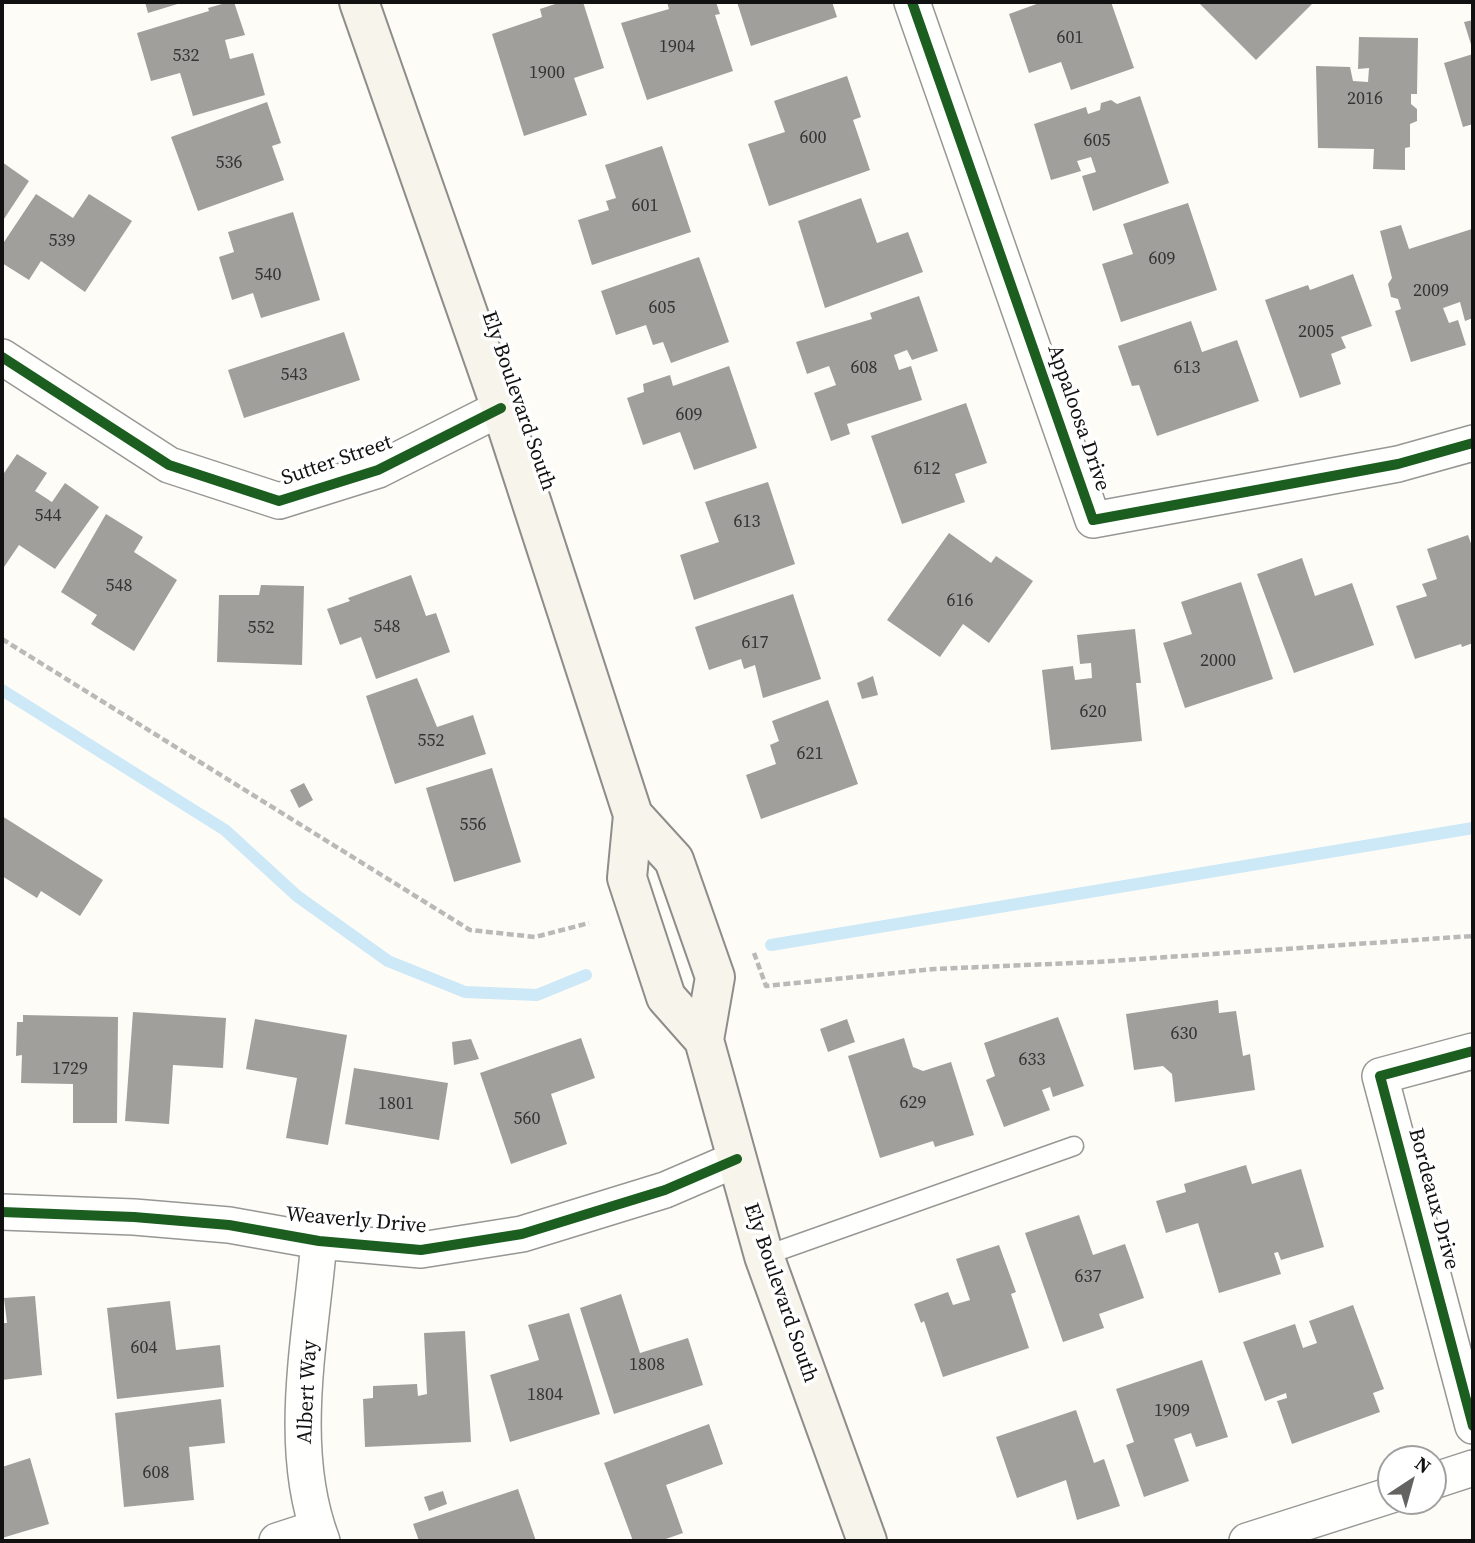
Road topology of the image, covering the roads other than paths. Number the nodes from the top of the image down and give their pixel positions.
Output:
1 (359, 2) edge
2 (912, 2) edge
3 (2, 357) edge
4 (501, 408) junction
5 (1473, 443) edge
6 (632, 815) junction
7 (704, 1040) junction
8 (1473, 1051) edge
9 (1074, 1146) dead end
10 (737, 1158) junction
11 (2, 1212) edge
12 (319, 1241) junction
13 (764, 1256) junction
14 (1473, 1426) edge
15 (1473, 1468) edge
16 (1447, 1476) edge
17 (1377, 1499) edge
18 (319, 1535) edge
19 (277, 1541) edge
20 (867, 1541) edge
21 (1247, 1541) edge

1 - 4 main road, Ely Boulevard South
2 - 5 street, Appaloosa Drive
3 - 4 street, Sutter Street
4 - 6 main road, Ely Boulevard South
6 - 7 main road, Ely Boulevard South
6 - 7 main road, Ely Boulevard South
7 - 10 main road, Ely Boulevard South
8 - 14 street, Bordeaux Drive
9 - 13 lane
10 - 12 street, Weaverly Drive
10 - 13 main road, Ely Boulevard South
11 - 12 street, Weaverly Drive
12 - 18 street, Albert Way
13 - 20 main road, Ely Boulevard South
15 - 16 street
17 - 21 street
18 - 19 street

